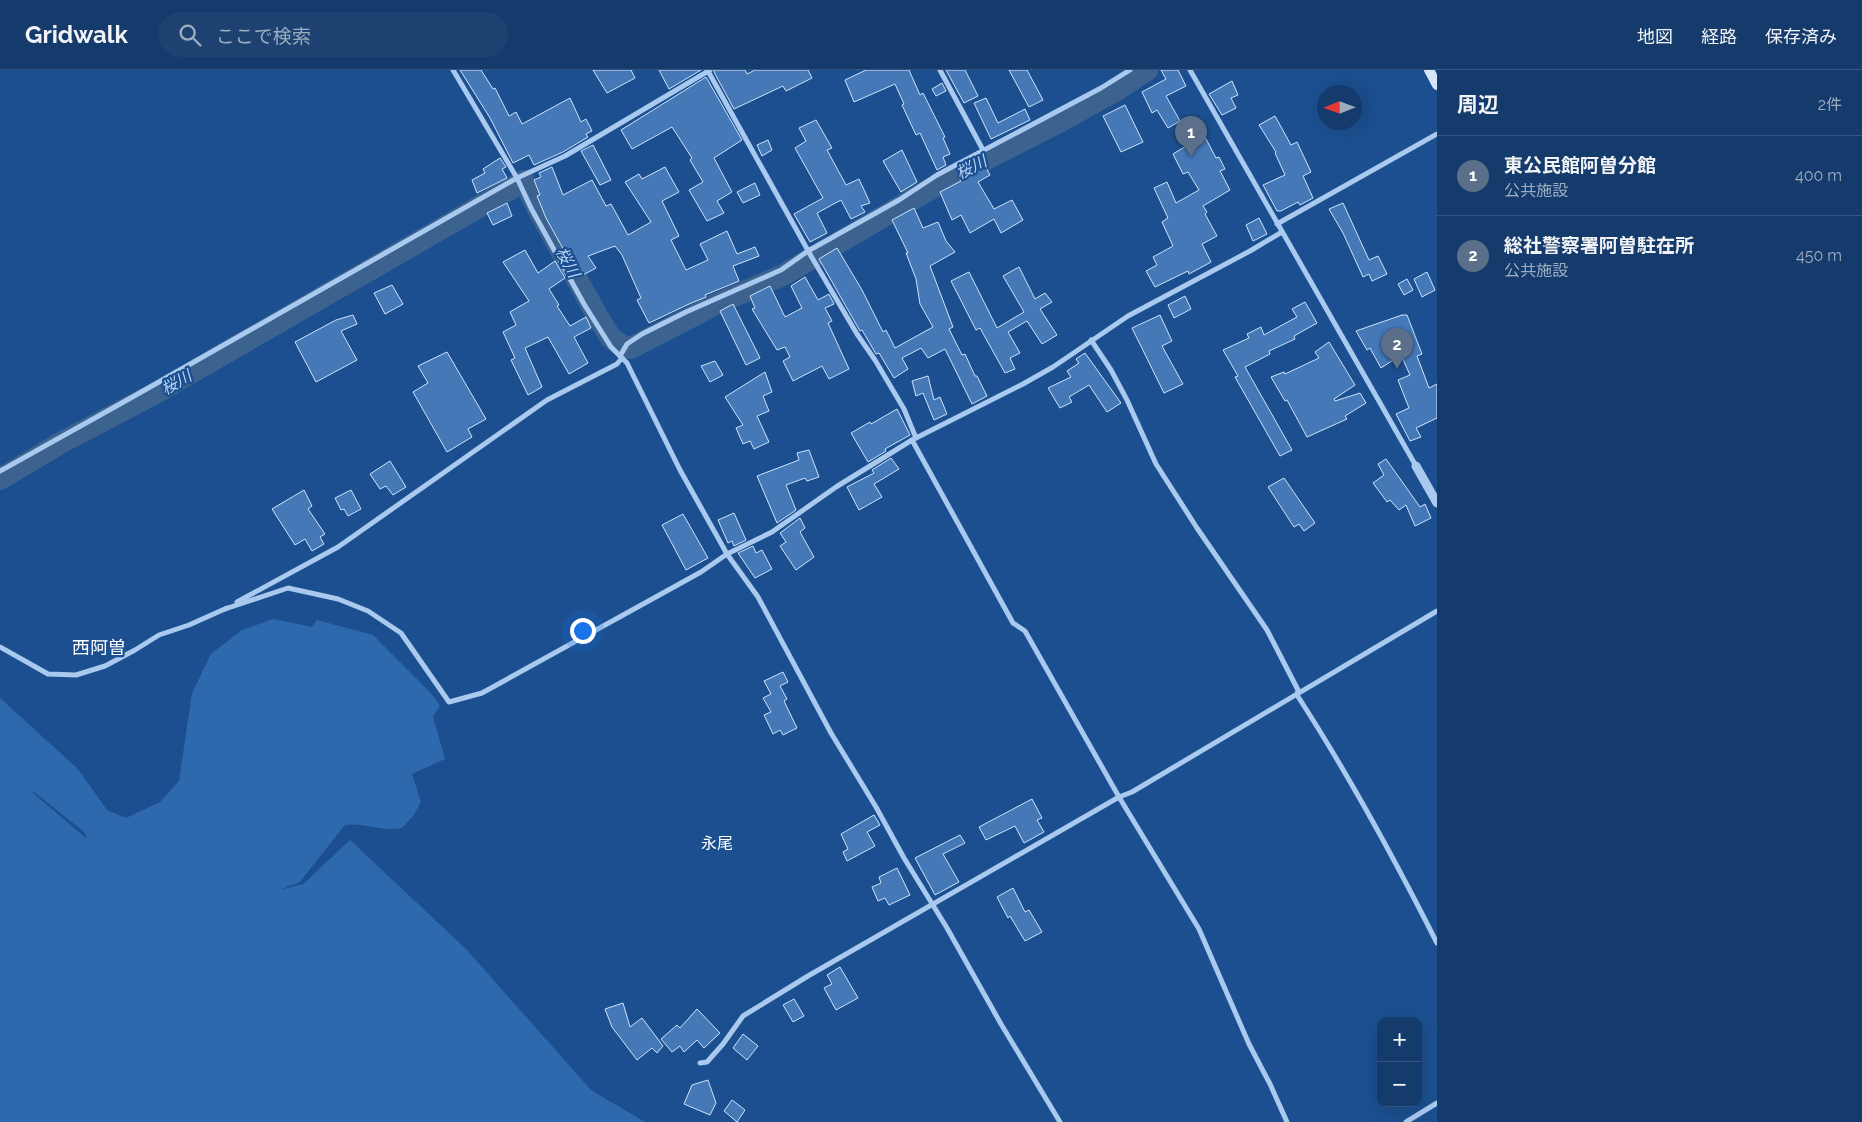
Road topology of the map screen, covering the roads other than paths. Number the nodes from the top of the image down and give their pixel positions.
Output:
1 (453, 70) edge
2 (940, 70) edge
3 (1130, 70) edge
4 (1190, 70) edge
5 (1429, 70) edge
6 (709, 71) edge
7 (1437, 85) edge
8 (1437, 134) edge
9 (983, 150) junction
10 (517, 179) junction
11 (1277, 224) junction
12 (1282, 232) junction
13 (811, 256) junction
14 (1091, 340) junction
15 (621, 357) junction
16 (914, 439) junction
17 (1416, 466) joint
18 (0, 471) edge
19 (1437, 503) edge
20 (727, 554) junction
21 (225, 609) junction
22 (1437, 610) edge
23 (0, 647) edge
24 (1297, 695) junction
25 (1119, 797) junction
26 (933, 905) junction
27 (1437, 942) edge
28 (700, 1063) dead end
29 (1437, 1103) edge
30 (1060, 1122) edge
31 (1287, 1122) edge
32 (1406, 1122) edge

1 - 10 street
2 - 9 street
3 - 9 street
4 - 11 street
5 - 7 main road
6 - 10 street
6 - 13 street
8 - 11 street
9 - 13 street
10 - 15 street
10 - 18 street
11 - 12 street
12 - 14 street
12 - 17 street
13 - 15 street
13 - 16 street
14 - 16 street
14 - 24 street
15 - 20 street
15 - 21 street
16 - 20 street
16 - 25 street
17 - 19 street
20 - 21 street
20 - 26 street
21 - 23 street
22 - 24 street
24 - 25 street
24 - 27 street
25 - 26 street
25 - 31 street
26 - 28 street
26 - 30 street
29 - 32 street

